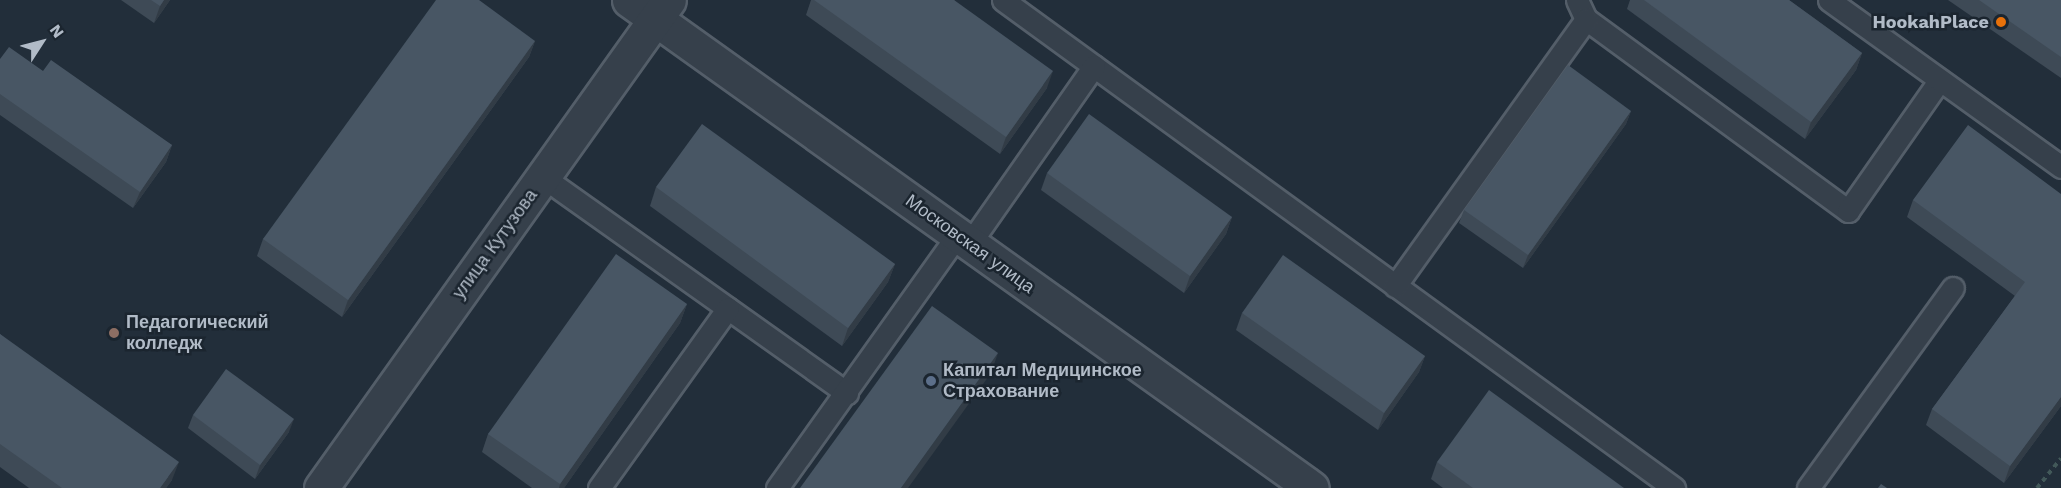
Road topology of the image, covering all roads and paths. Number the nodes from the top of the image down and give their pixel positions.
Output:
1 (630, 0) edge
2 (1003, 0) edge
3 (1829, 0) edge
4 (663, 9) edge
5 (1581, 10) edge
6 (1094, 66) junction
7 (1939, 81) junction
8 (2061, 167) edge
9 (543, 177) junction
10 (964, 239) junction
11 (1395, 286) junction
12 (1953, 288) dead end
13 (728, 308) junction
14 (847, 393) junction
15 (2061, 458) edge
16 (321, 488) edge
17 (599, 488) edge
18 (777, 488) edge
19 (1312, 488) edge
20 (1674, 488) edge
21 (1808, 488) edge
22 (2037, 488) edge

1 - 4 street, Московская улица
2 - 6 lane
3 - 7 lane
4 - 9 street, улица Кутузова
4 - 10 street, Московская улица
5 - 7 lane
5 - 11 lane
6 - 10 lane
6 - 11 lane
7 - 8 lane
9 - 13 lane
9 - 16 street, улица Кутузова
10 - 14 lane
10 - 19 street, Московская улица
11 - 20 lane
12 - 21 lane
13 - 14 lane
13 - 17 lane
14 - 18 lane
15 - 22 path

